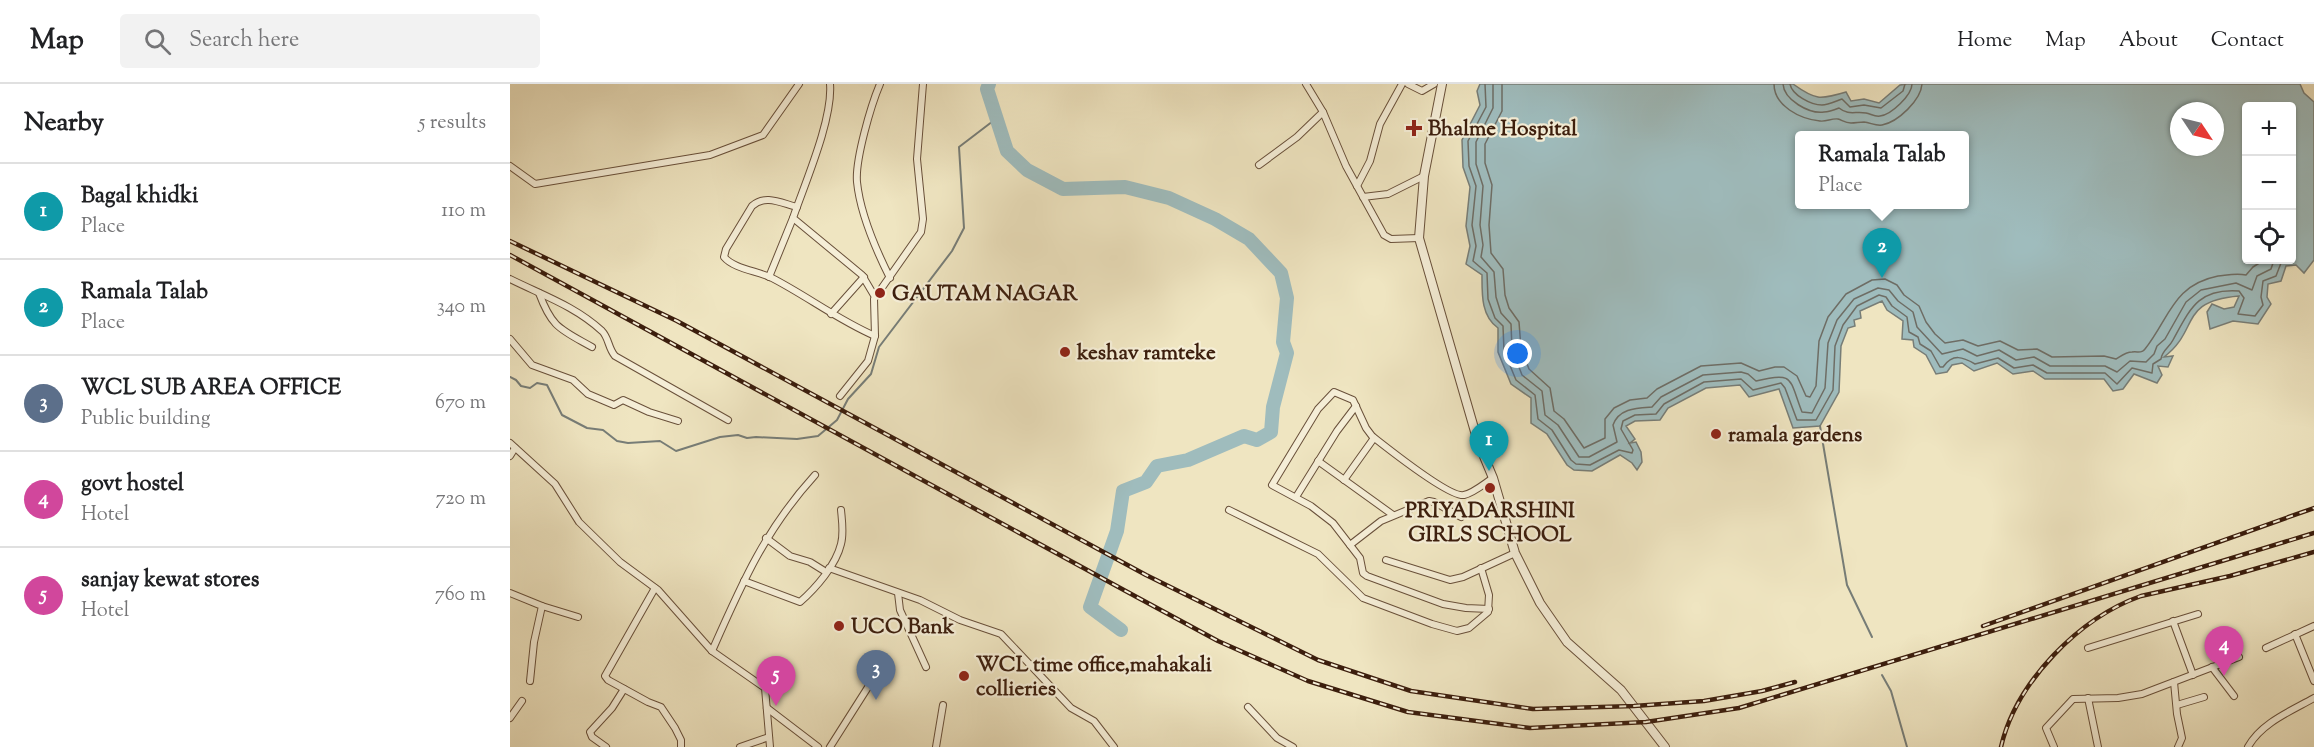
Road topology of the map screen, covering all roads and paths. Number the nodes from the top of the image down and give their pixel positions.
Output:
1 (799, 84) edge
2 (830, 84) edge
3 (880, 84) edge
4 (923, 84) edge
5 (1306, 84) edge
6 (1402, 84) edge
7 (1407, 84) edge
8 (1434, 84) edge
9 (1442, 84) edge
10 (1323, 112) junction
11 (1259, 165) dead end
12 (510, 166) edge
13 (1424, 176) junction
14 (1357, 186) junction
15 (1363, 197) junction
16 (796, 207) junction
17 (793, 218) junction
18 (1419, 238) junction
19 (769, 276) junction
20 (864, 277) junction
21 (890, 278) junction
22 (510, 279) edge
23 (538, 293) junction
24 (875, 297) junction
25 (831, 314) junction
26 (875, 336) junction
27 (510, 339) edge
28 (592, 347) dead end
29 (840, 396) dead end
30 (1356, 406) junction
31 (728, 420) dead end
32 (678, 421) dead end
33 (1374, 438) junction
34 (513, 445) edge
35 (510, 456) edge
36 (1318, 461) junction
37 (815, 475) dead end
38 (1493, 478) junction
39 (1344, 480) junction
40 (1296, 497) junction
41 (841, 510) dead end
42 (1229, 510) dead end
43 (1393, 515) junction
44 (1461, 517) dead end
45 (766, 538) junction
46 (1350, 545) junction
47 (1515, 553) junction
48 (1386, 560) dead end
49 (1481, 568) junction
50 (828, 570) junction
51 (744, 581) junction
52 (655, 588) junction
53 (510, 593) edge
54 (898, 593) junction
55 (542, 606) junction
56 (1489, 609) junction
57 (2198, 614) dead end
58 (578, 617) dead end
59 (2174, 621) junction
60 (2314, 626) edge
61 (2295, 634) junction
62 (2088, 648) dead end
63 (2266, 648) dead end
64 (712, 651) junction
65 (2239, 657) dead end
66 (926, 667) dead end
67 (2212, 667) junction
68 (2193, 675) junction
69 (880, 676) dead end
70 (530, 681) dead end
71 (2314, 681) edge
72 (2174, 682) junction
73 (624, 689) junction
74 (2234, 696) dead end
75 (2204, 697) dead end
76 (2088, 698) junction
77 (2314, 698) edge
78 (522, 701) dead end
79 (943, 705) dead end
80 (2177, 705) junction
81 (1248, 707) dead end
82 (767, 708) junction
83 (510, 718) edge
84 (769, 737) junction
85 (606, 747) edge
86 (681, 747) edge
87 (740, 747) edge
88 (770, 747) edge
89 (818, 747) edge
90 (830, 747) edge
91 (936, 747) edge
92 (1114, 747) edge
93 (1293, 747) edge
94 (1665, 747) edge
95 (2054, 747) edge
96 (2097, 747) edge
97 (2178, 747) edge
98 (2248, 747) edge

1 - 12 street
2 - 16 street
3 - 21 street
4 - 21 street
5 - 10 street
6 - 14 street
7 - 8 street
9 - 13 street
10 - 11 street
10 - 14 street
13 - 15 street
13 - 18 street
14 - 15 street
15 - 18 street
16 - 17 street
16 - 19 street
17 - 19 street
17 - 20 street
18 - 38 street
19 - 25 street
20 - 24 street
20 - 25 street
21 - 24 street
22 - 23 street
23 - 28 street
23 - 31 street
24 - 26 street
25 - 26 street
26 - 29 street
27 - 32 street
30 - 33 street
30 - 36 street
30 - 40 street
33 - 38 street
33 - 39 street
34 - 35 street
34 - 52 street
36 - 39 street
36 - 40 street
37 - 45 street
38 - 47 street
39 - 43 street
40 - 46 street
41 - 50 street
42 - 56 street
43 - 44 street
43 - 46 street
45 - 50 street
45 - 51 street
46 - 56 street
47 - 49 street
47 - 94 street
48 - 49 street
49 - 56 street
50 - 51 street
50 - 54 street
51 - 64 street
52 - 64 street
52 - 73 street
53 - 55 street
54 - 66 street
54 - 92 street
55 - 58 street
55 - 70 street
57 - 59 street
59 - 62 street
59 - 68 street
60 - 61 street
61 - 63 street
61 - 71 street
64 - 82 street
65 - 67 street
67 - 68 street
67 - 74 street
68 - 72 street
69 - 90 street
72 - 76 street
72 - 80 street
73 - 85 street
73 - 86 street
75 - 80 street
76 - 95 street
76 - 96 street
77 - 98 street
78 - 83 street
79 - 91 street
80 - 97 street
81 - 93 street
82 - 84 street
82 - 89 street
84 - 87 street
84 - 88 street

